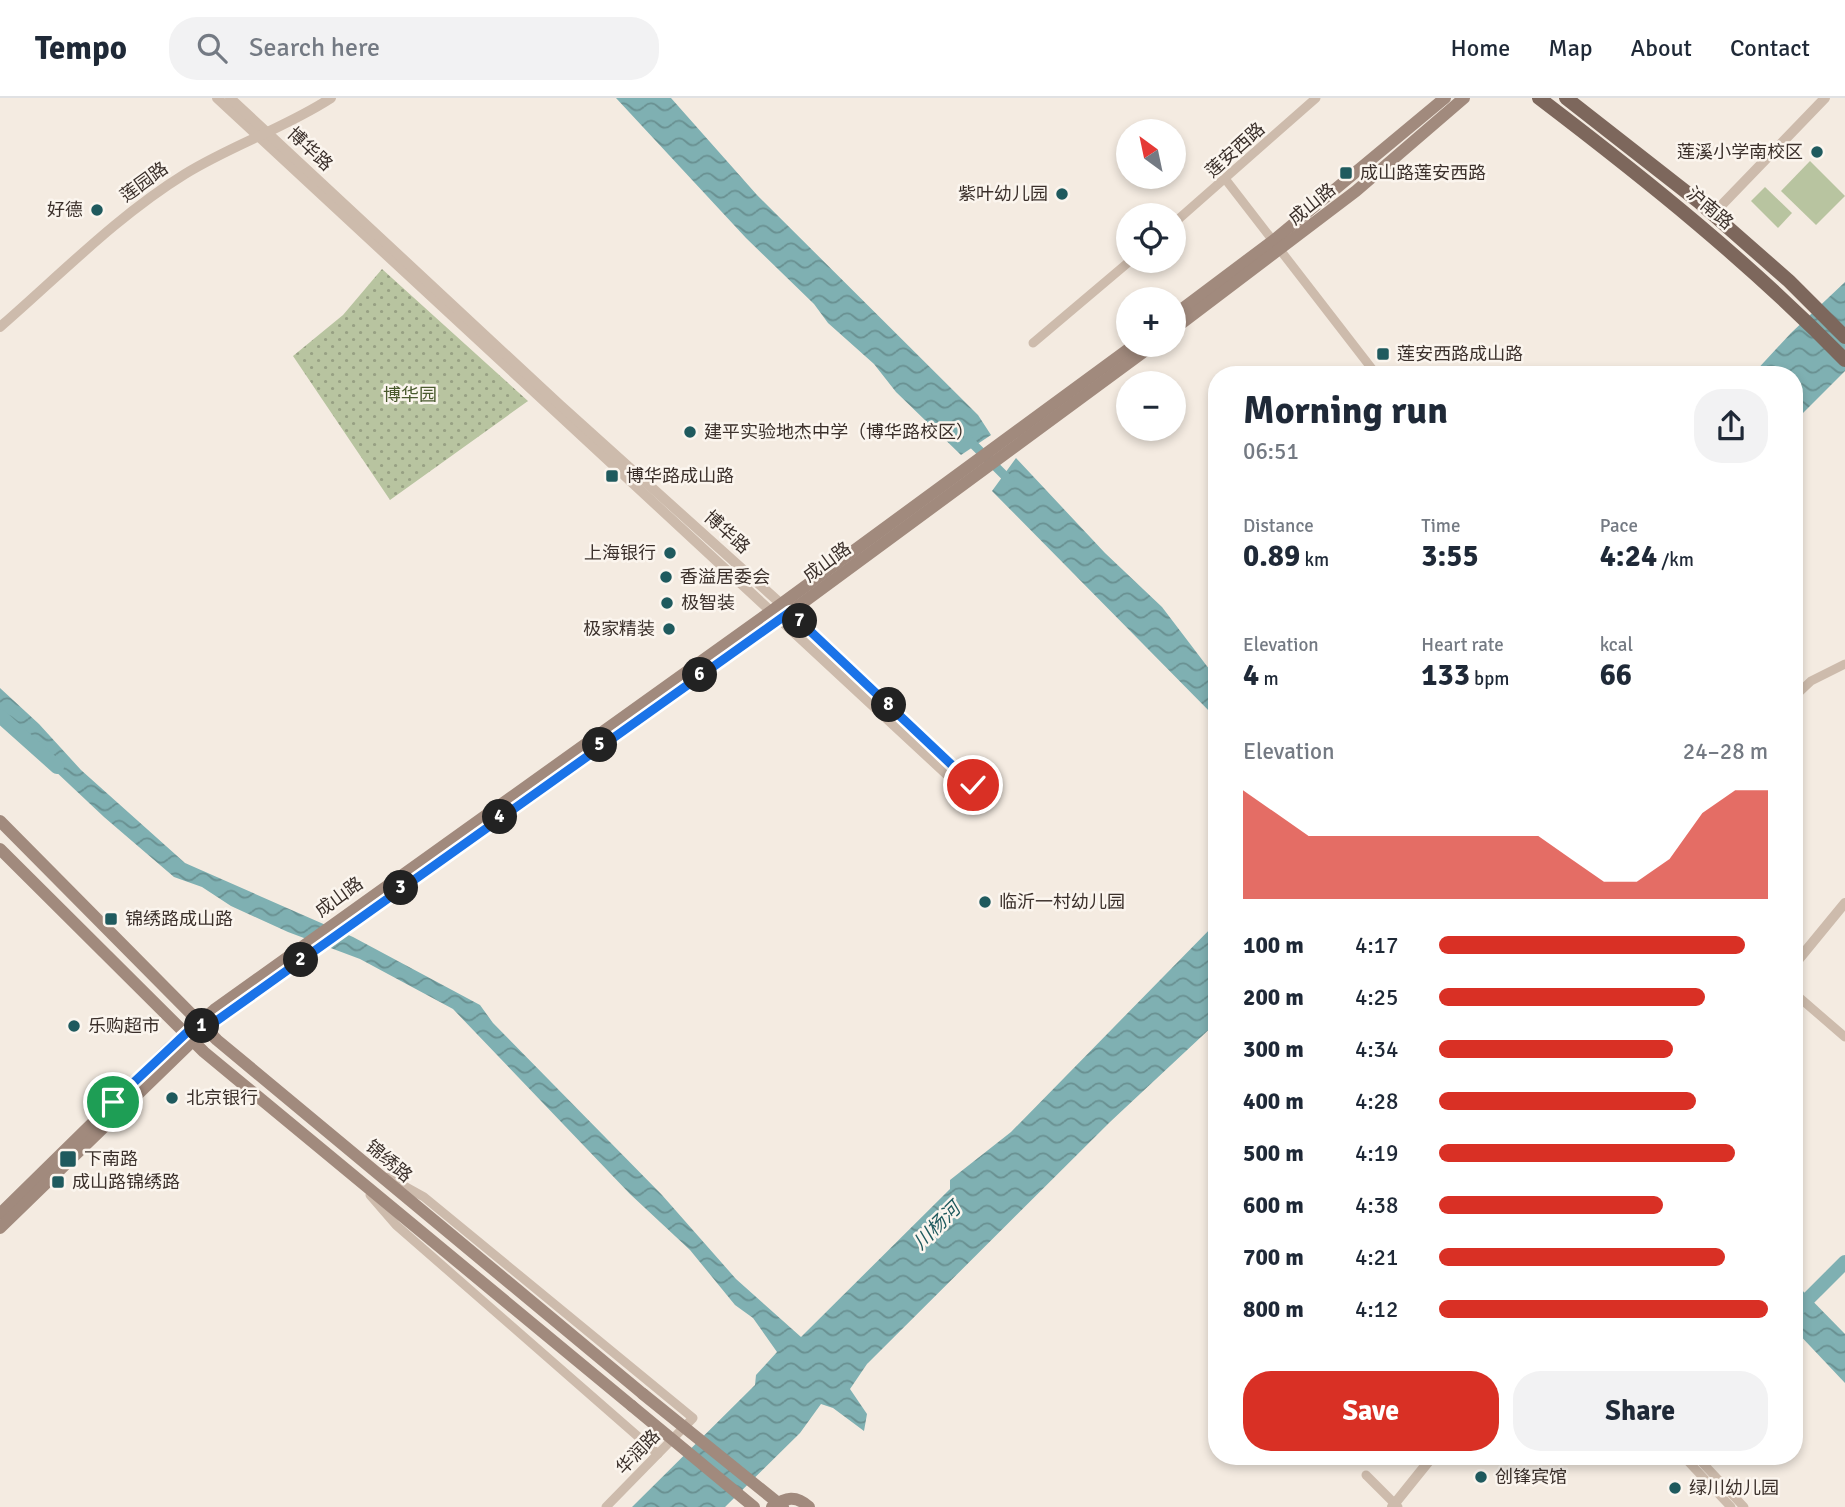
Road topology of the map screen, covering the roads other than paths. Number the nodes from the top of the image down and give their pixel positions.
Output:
1 (217, 98) edge
2 (230, 98) edge
3 (331, 98) edge
4 (1316, 98) edge
5 (1445, 98) edge
6 (1464, 98) edge
7 (1539, 98) edge
8 (1566, 98) edge
9 (1825, 98) edge
10 (263, 135) junction
11 (1226, 180) junction
12 (1186, 213) edge
13 (1713, 214) junction
14 (1278, 246) junction
15 (1116, 273) edge
16 (1784, 287) junction
17 (1186, 307) edge
18 (1186, 319) edge
19 (0, 327) edge
20 (1845, 337) edge
21 (1033, 342) dead end
22 (1119, 357) edge
23 (1136, 357) edge
24 (1845, 360) edge
25 (1370, 366) edge
26 (1012, 442) junction
27 (782, 611) junction
28 (1845, 664) edge
29 (1803, 689) edge
30 (0, 821) edge
31 (0, 849) edge
32 (1845, 903) edge
33 (1803, 954) edge
34 (1803, 1001) edge
35 (201, 1026) junction
36 (188, 1037) junction
37 (1845, 1037) edge
38 (365, 1164) junction
39 (352, 1175) junction
40 (0, 1214) edge
41 (0, 1228) edge
42 (658, 1454) junction
43 (1426, 1465) edge
44 (1691, 1465) edge
45 (1704, 1465) edge
46 (1366, 1475) dead end
47 (1395, 1506) edge
48 (606, 1507) edge
49 (754, 1507) edge
50 (772, 1507) edge
51 (783, 1507) edge
52 (809, 1507) edge
53 (1731, 1507) edge
54 (1744, 1507) edge

1 - 10 street, 博华路
2 - 10 street, 博华路
3 - 10 street, 莲园路
4 - 11 street, 莲安西路
5 - 14 main road, 成山路
6 - 14 main road, 成山路
7 - 16 main road, 沪南路
8 - 13 main road, 沪南路
9 - 13 street
10 - 19 street, 莲园路
10 - 27 street, 博华路
11 - 12 street, 莲安西路
11 - 14 street
13 - 16 main road, 沪南路
14 - 17 main road, 成山路
14 - 18 main road, 成山路
14 - 25 street
15 - 21 street
16 - 20 main road, 沪南路
16 - 24 main road, 沪南路
22 - 26 main road, 成山路
23 - 26 main road, 成山路
26 - 27 main road, 成山路
27 - 27 street, 博华路
27 - 35 main road, 成山路
28 - 29 street
30 - 35 main road, 锦绣路
31 - 36 main road, 锦绣路
32 - 33 street
34 - 37 street
35 - 36 main road, 成山路
35 - 38 main road, 锦绣路
36 - 39 main road, 锦绣路
36 - 40 main road, 成山路
36 - 41 main road, 成山路
38 - 42 street, 华润路
38 - 51 main road, 锦绣路, bridge
39 - 42 street
39 - 49 main road, 锦绣路, bridge
42 - 48 street, 华润路
43 - 47 street
44 - 53 street
45 - 54 street
46 - 47 street
50 - 52 main road

